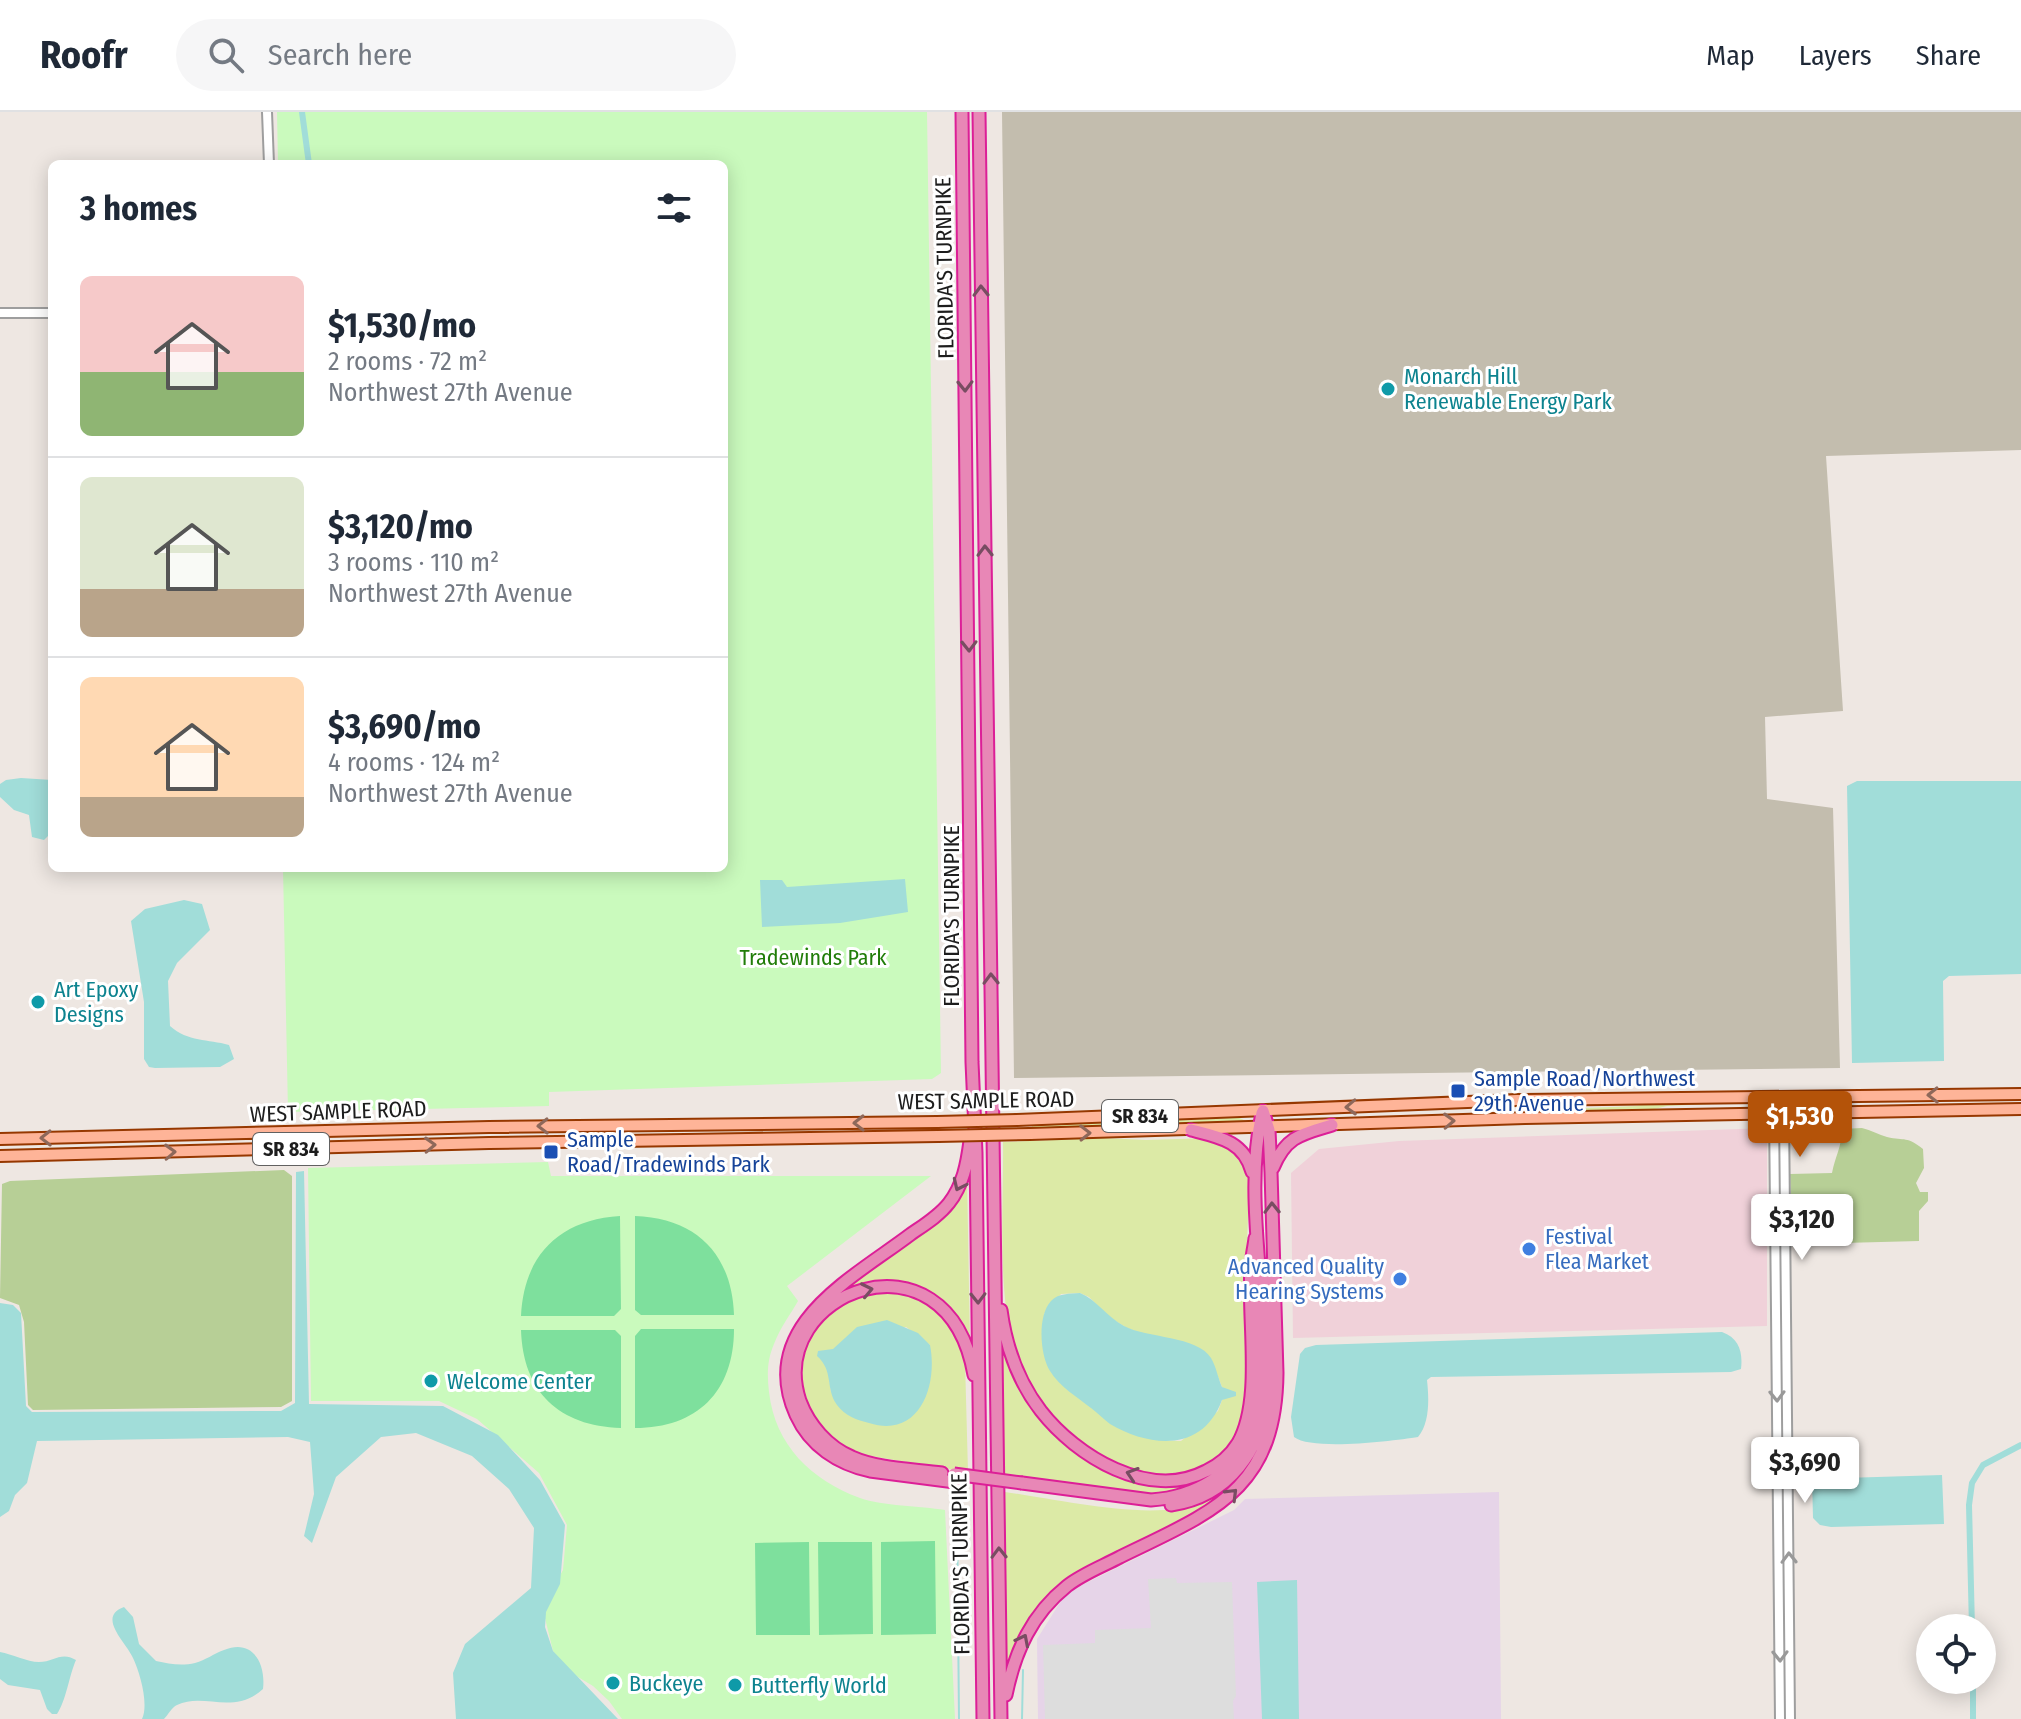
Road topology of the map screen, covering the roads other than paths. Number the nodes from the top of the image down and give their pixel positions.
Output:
1 (267, 112) edge
2 (962, 112) edge
3 (979, 112) edge
4 (269, 160) edge
5 (0, 313) edge
6 (48, 313) edge
7 (1975, 1094) junction
8 (2016, 1094) edge
9 (1777, 1097) junction
10 (1524, 1100) junction
11 (973, 1109) junction
12 (2021, 1109) edge
13 (1945, 1110) junction
14 (1969, 1110) junction
15 (1263, 1111) junction
16 (1778, 1113) junction
17 (1525, 1118) junction
18 (1332, 1125) junction
19 (1264, 1127) junction
20 (1191, 1130) junction
21 (0, 1139) edge
22 (0, 1156) edge
23 (1271, 1172) junction
24 (1256, 1183) junction
25 (1255, 1238) junction
26 (1272, 1243) junction
27 (995, 1274) junction
28 (978, 1399) junction
29 (955, 1478) junction
30 (1022, 1487) junction
31 (1001, 1717) edge
32 (983, 1719) edge
33 (1780, 1719) edge
34 (1790, 1719) edge

1 - 4 street
2 -> 11 highway, FLORIDA'S TURNPIKE
27 -> 3 highway, FLORIDA'S TURNPIKE
5 - 6 street
7 - 8 main road, WEST SAMPLE ROAD / SR 834
7 -> 9 main road, WEST SAMPLE ROAD / SR 834
7 - 13 main road
8 - 14 main road
9 - 10 main road, WEST SAMPLE ROAD / SR 834
9 - 16 street
10 -> 15 main road, WEST SAMPLE ROAD / SR 834
10 - 17 main road
11 -> 28 highway, FLORIDA'S TURNPIKE
11 -> 29 highway
12 - 14 main road, WEST SAMPLE ROAD / SR 834
13 - 14 main road, WEST SAMPLE ROAD / SR 834
13 - 16 main road, WEST SAMPLE ROAD / SR 834
15 - 19 highway
15 -> 21 main road, WEST SAMPLE ROAD / SR 834, bridge
16 - 17 main road, WEST SAMPLE ROAD / SR 834
16 -> 33 street
34 -> 16 street
18 -> 17 main road, WEST SAMPLE ROAD / SR 834
18 - 19 main road, WEST SAMPLE ROAD / SR 834
18 - 23 highway
19 - 20 main road, WEST SAMPLE ROAD / SR 834
19 - 23 highway
19 - 24 highway
22 -> 20 main road, WEST SAMPLE ROAD / SR 834, bridge
20 - 24 highway
26 -> 23 highway
24 - 25 highway
25 -> 27 highway
25 - 30 highway
26 - 30 highway
31 -> 26 highway
31 -> 27 highway, FLORIDA'S TURNPIKE
29 -> 28 highway
28 - 32 highway, FLORIDA'S TURNPIKE
29 - 30 highway, bridge

